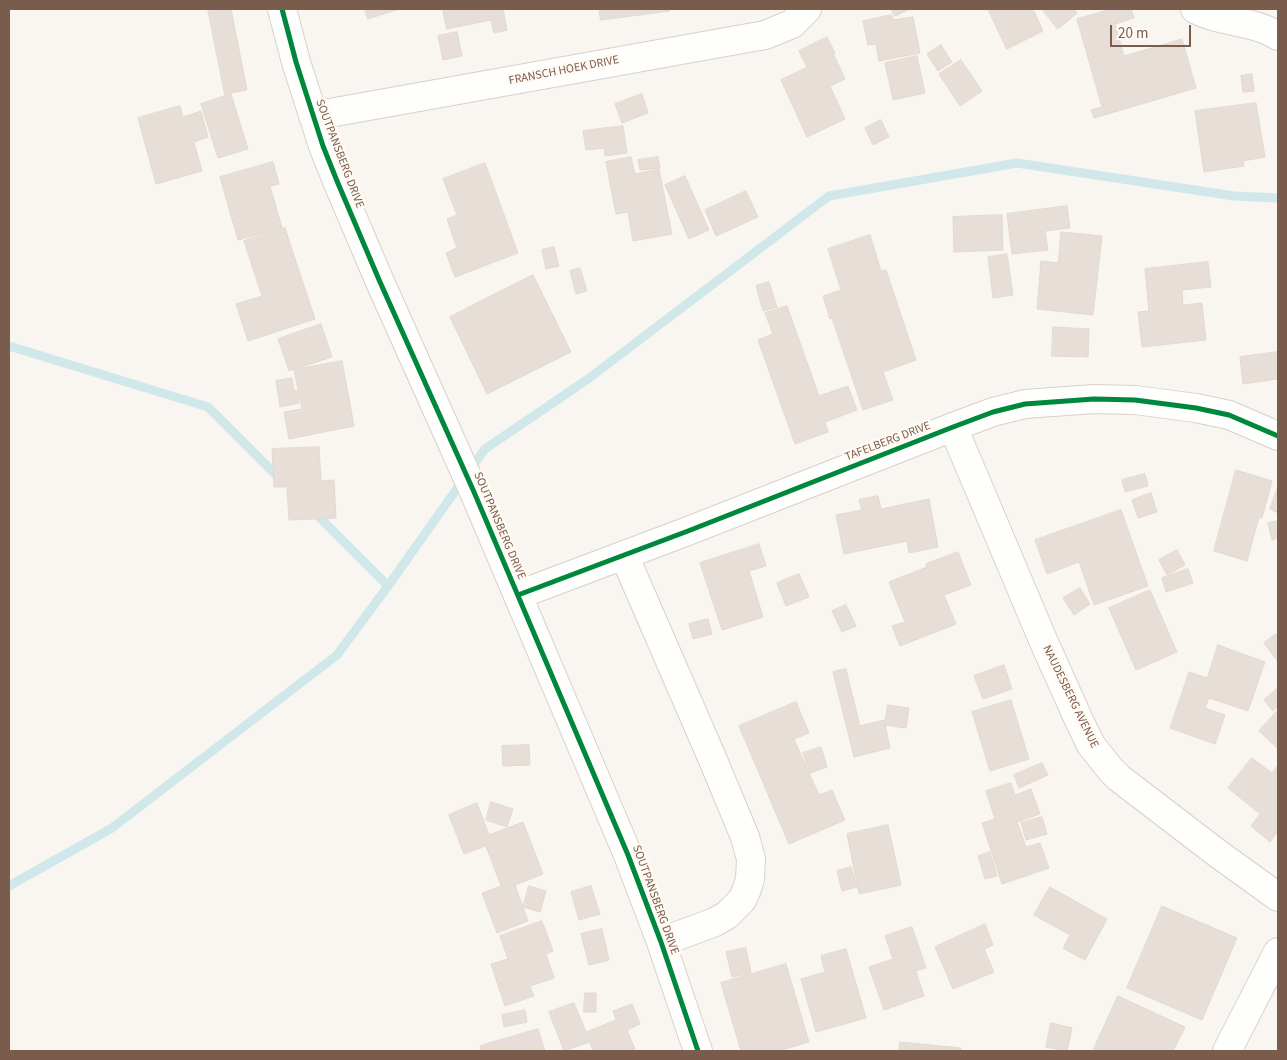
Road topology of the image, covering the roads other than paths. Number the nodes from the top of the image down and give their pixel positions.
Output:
1 (282, 9) edge
2 (807, 9) edge
3 (1195, 9) edge
4 (1278, 36) edge
5 (313, 116) junction
6 (953, 427) junction
7 (1278, 436) edge
8 (624, 555) junction
9 (518, 595) junction
10 (1278, 897) edge
11 (661, 942) junction
12 (1278, 952) edge
13 (698, 1051) edge
14 (1227, 1051) edge

1 - 5 street, SOUTPANSBERG DRIVE
2 - 5 street, FRANSCH HOEK DRIVE
3 - 4 street
5 - 9 street, SOUTPANSBERG DRIVE
6 - 7 street, TAFELBERG DRIVE
6 - 8 street, TAFELBERG DRIVE
6 - 10 street, NAUDESBERG AVENUE
8 - 9 street, TAFELBERG DRIVE
8 - 11 street, SOUTPANSBERG DRIVE
9 - 11 street, SOUTPANSBERG DRIVE
11 - 13 street, SOUTPANSBERG DRIVE
12 - 14 street

